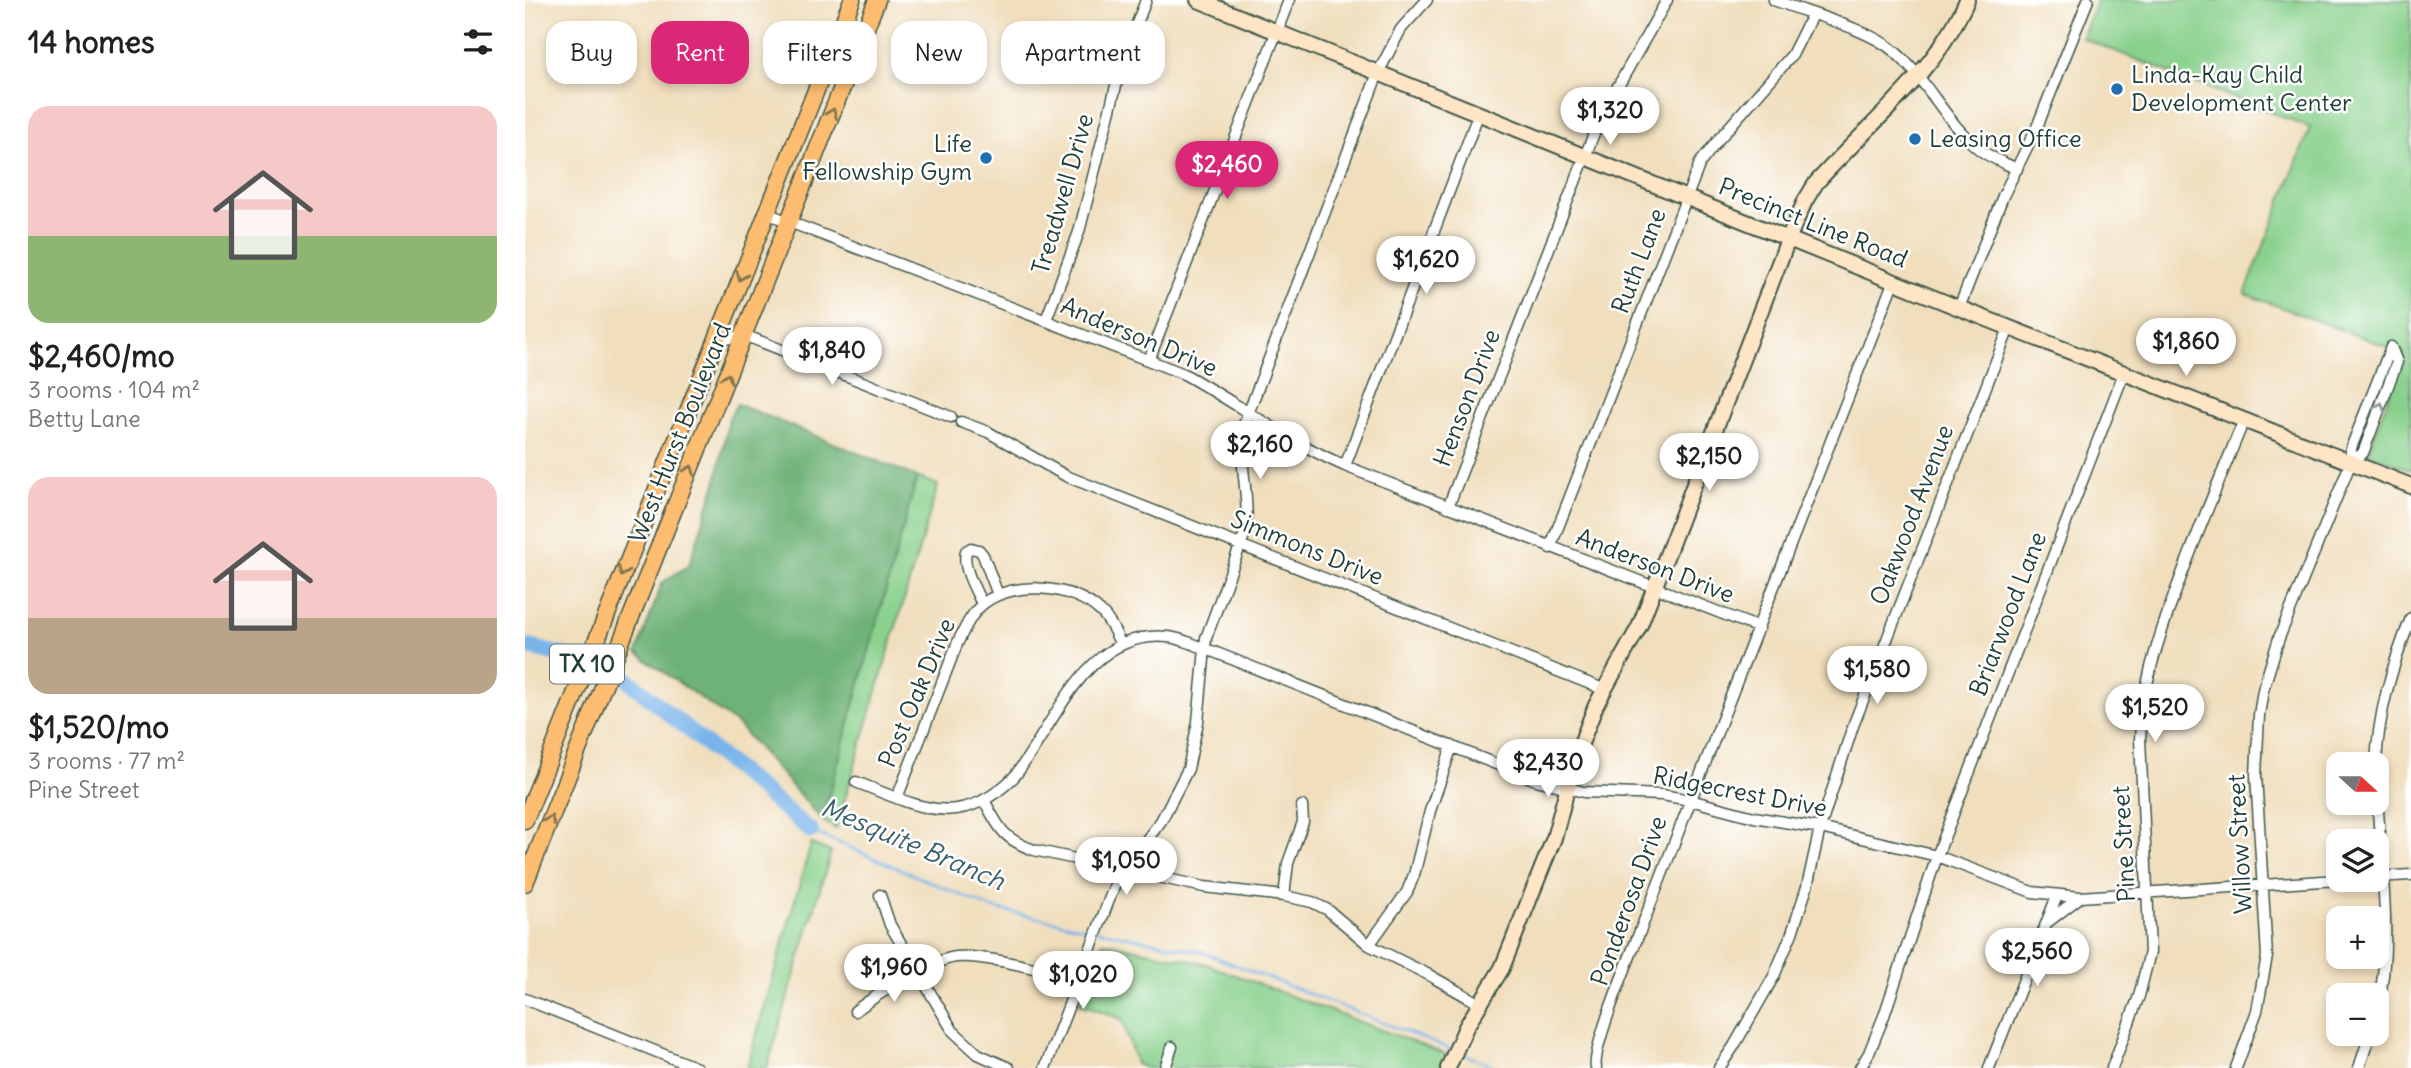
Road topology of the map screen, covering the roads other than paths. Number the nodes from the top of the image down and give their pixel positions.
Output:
1 (852, 0) edge
2 (877, 0) edge
3 (1146, 0) edge
4 (1198, 0) edge
5 (1289, 0) edge
6 (1427, 0) edge
7 (1667, 0) edge
8 (1774, 0) edge
9 (1967, 0) edge
10 (2088, 0) edge
11 (1812, 15) junction
12 (1276, 32) junction
13 (1378, 74) junction
14 (1918, 75) junction
15 (1478, 115) junction
16 (1584, 156) junction
17 (2017, 169) junction
18 (1686, 196) junction
19 (766, 213) junction
20 (789, 222) junction
21 (1789, 237) junction
22 (1894, 280) junction
23 (1959, 308) junction
24 (1046, 320) junction
25 (2009, 328) junction
26 (744, 335) junction
27 (716, 341) junction
28 (1149, 360) junction
29 (2124, 373) junction
30 (1248, 411) junction
31 (2244, 420) junction
32 (2351, 462) junction
33 (1345, 466) junction
34 (2411, 486) edge
35 (1448, 508) junction
36 (649, 509) junction
37 (671, 518) junction
38 (1241, 545) junction
39 (1550, 548) junction
40 (1653, 588) junction
41 (998, 595) junction
42 (982, 604) junction
43 (2411, 618) edge
44 (1759, 628) junction
45 (1120, 643) junction
46 (1204, 648) junction
47 (1603, 688) junction
48 (1452, 746) junction
49 (2377, 752) edge
50 (856, 782) dead end
51 (1568, 789) junction
52 (897, 798) junction
53 (984, 800) junction
54 (1689, 800) junction
55 (1302, 806) dead end
56 (525, 820) edge
57 (1820, 828) junction
58 (1937, 856) junction
59 (1123, 869) junction
60 (2411, 875) edge
61 (2389, 876) edge
62 (2326, 881) edge
63 (525, 883) edge
64 (2262, 885) junction
65 (2380, 892) edge
66 (2146, 893) junction
67 (880, 895) dead end
68 (1284, 896) junction
69 (2057, 896) junction
70 (2080, 897) junction
71 (2046, 924) junction
72 (1369, 945) junction
73 (917, 973) junction
74 (1079, 979) junction
75 (2380, 983) edge
76 (525, 999) edge
77 (1480, 1004) junction
78 (855, 1011) dead end
79 (2366, 1046) edge
80 (1172, 1047) dead end
81 (1450, 1065) edge
82 (697, 1068) edge
83 (1009, 1068) edge
84 (1045, 1068) edge
85 (1165, 1068) edge
86 (1596, 1068) edge
87 (1719, 1068) edge
88 (1860, 1068) edge
89 (1989, 1068) edge
90 (2112, 1068) edge
91 (2236, 1068) edge
92 (2359, 1068) edge

1 - 19 main road, West Hurst Boulevard / TX 10
20 -> 2 main road, West Hurst Boulevard / TX 10
3 - 24 street, Treadwell Drive
4 - 12 main road, Precinct Line Road
5 - 12 street
6 - 13 street
7 - 16 street, Henson Drive
8 - 11 street
9 - 14 main road
10 - 17 street
11 - 14 street
11 - 18 street, Ruth Lane
12 - 13 main road, Precinct Line Road
12 - 28 street
13 - 15 main road, Precinct Line Road
13 - 30 street
14 - 17 street
14 - 21 main road
15 - 16 main road, Precinct Line Road
15 - 33 street
16 - 18 main road, Precinct Line Road
16 - 35 street, Henson Drive
17 - 23 street
18 - 21 main road, Precinct Line Road
18 - 39 street, Ruth Lane
19 - 20 street, Anderson Drive
19 -> 27 main road, West Hurst Boulevard / TX 10
20 - 24 street, Anderson Drive
20 - 26 main road, West Hurst Boulevard / TX 10
21 - 22 main road, Precinct Line Road
21 - 40 main road
22 - 23 main road, Precinct Line Road
22 - 44 street, Ponderosa Drive
23 - 25 main road, Precinct Line Road
24 - 28 street, Anderson Drive
25 - 29 main road, Precinct Line Road
25 - 57 street, Oakwood Avenue
26 - 27 street
37 -> 26 main road, West Hurst Boulevard / TX 10
26 - 38 street, Simmons Drive
27 - 36 main road, West Hurst Boulevard / TX 10
28 - 30 street, Anderson Drive
29 - 31 main road, Precinct Line Road
29 - 58 street, Briarwood Lane
30 - 33 street, Anderson Drive
30 - 38 street
31 - 32 main road, Precinct Line Road
31 - 66 street, Pine Street
32 -> 32 street, Willow Street
32 - 34 main road, Precinct Line Road
32 - 64 street, Willow Street
33 - 35 street, Anderson Drive
35 - 39 street, Anderson Drive
36 - 37 main road
36 -> 56 main road, West Hurst Boulevard / TX 10
63 -> 37 main road, West Hurst Boulevard / TX 10
38 - 46 street
38 - 47 street, Simmons Drive
39 - 40 street, Anderson Drive
40 - 44 street, Anderson Drive
40 - 47 main road
41 - 42 street, Post Oak Drive
41 - 42 street
41 - 45 street, Post Oak Drive
42 - 52 street, Post Oak Drive
43 - 49 street
44 - 54 street, Ponderosa Drive
45 - 46 street, Ridgecrest Drive
45 - 53 street, Ridgecrest Drive
46 - 48 street, Ridgecrest Drive
46 - 59 street
47 - 51 main road
48 - 51 street, Ridgecrest Drive
48 - 72 street
50 - 52 street, Ridgecrest Drive
51 - 54 street, Ridgecrest Drive
51 - 77 main road
52 - 53 street, Ridgecrest Drive
53 - 59 street
54 - 57 street, Ridgecrest Drive
54 - 86 street, Ponderosa Drive
55 - 68 street
57 - 58 street, Ridgecrest Drive
57 - 87 street, Oakwood Avenue
58 - 69 street, Ridgecrest Drive
58 - 88 street, Briarwood Lane
59 - 68 street
59 - 74 street
60 - 61 street
62 - 64 street, Ridgecrest Drive
64 - 66 street, Ridgecrest Drive
64 - 91 street, Willow Street
65 - 75 street
66 - 70 street, Ridgecrest Drive
66 - 90 street, Pine Street
67 - 73 street
68 - 72 street
69 - 70 street, Ridgecrest Drive
69 - 71 street
70 - 71 street
71 - 89 street
72 - 77 street
73 - 74 street
73 - 78 street
73 - 83 street
74 - 84 street
76 - 82 street
77 - 81 main road
79 - 92 street
80 - 85 street

